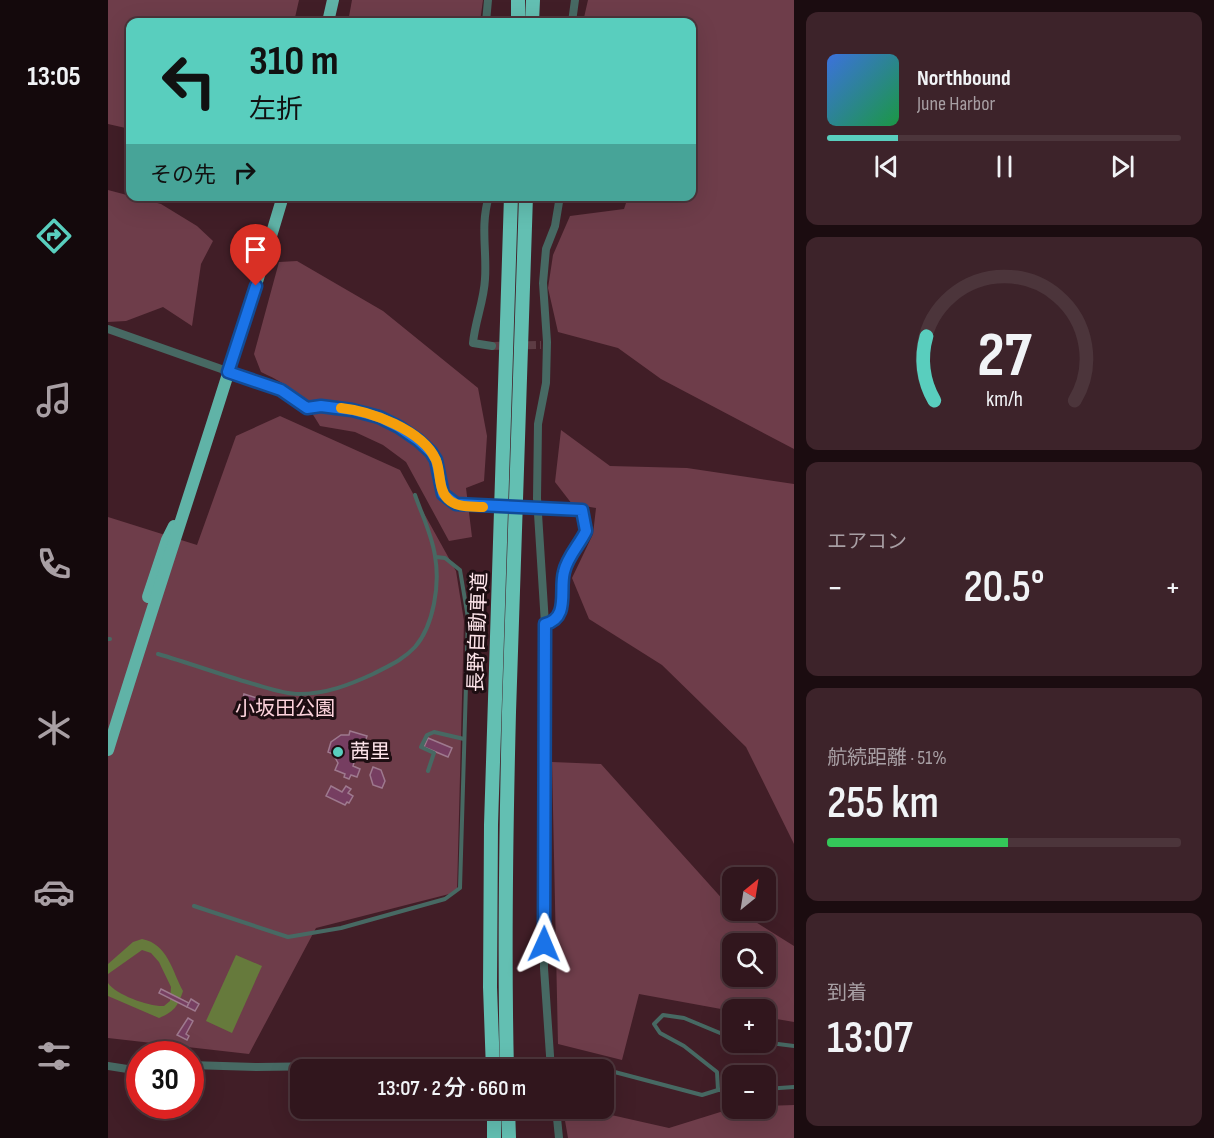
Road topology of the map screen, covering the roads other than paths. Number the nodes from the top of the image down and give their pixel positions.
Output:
1 (333, 0) edge
2 (488, 0) edge
3 (518, 0) edge
4 (533, 0) edge
5 (575, 0) edge
6 (329, 18) edge
7 (486, 18) edge
8 (518, 18) edge
9 (532, 18) edge
10 (573, 18) edge
11 (281, 201) edge
12 (487, 201) edge
13 (512, 201) edge
14 (526, 201) edge
15 (559, 201) edge
16 (108, 329) edge
17 (492, 346) tunnel mouth
18 (228, 372) junction
19 (415, 495) dead end
20 (187, 498) junction
21 (436, 557) junction
22 (545, 624) junction
23 (158, 654) dead end
24 (108, 724) edge
25 (465, 739) junction
26 (108, 753) edge
27 (428, 771) dead end
28 (194, 906) dead end
29 (722, 1034) edge
30 (776, 1044) edge
31 (794, 1046) edge
32 (493, 1059) edge
33 (507, 1059) edge
34 (550, 1059) edge
35 (204, 1065) edge
36 (108, 1066) edge
37 (290, 1067) edge
38 (126, 1069) edge
39 (614, 1072) edge
40 (794, 1087) edge
41 (776, 1088) edge
42 (718, 1090) junction
43 (722, 1090) edge
44 (494, 1119) edge
45 (508, 1119) edge
46 (557, 1119) edge
47 (494, 1138) edge
48 (509, 1138) edge
49 (559, 1138) edge

1 - 6 highway
2 - 7 street
3 - 8 highway
4 - 9 highway
5 - 10 street
11 - 18 highway
12 - 17 street
13 - 32 highway, 長野自動車道
14 - 33 highway, 長野自動車道
15 - 22 street
16 - 18 street
18 - 20 highway
18 - 22 street, bridge
19 - 21 lane
20 - 24 highway
20 - 26 highway
21 - 23 lane
21 - 25 lane
22 - 34 street
25 - 27 lane
25 - 28 lane
29 - 42 lane
30 - 31 lane
35 - 37 street, bridge
36 - 38 street
39 - 42 lane
40 - 41 lane
42 - 43 lane
44 - 47 highway
45 - 48 highway
46 - 49 street

